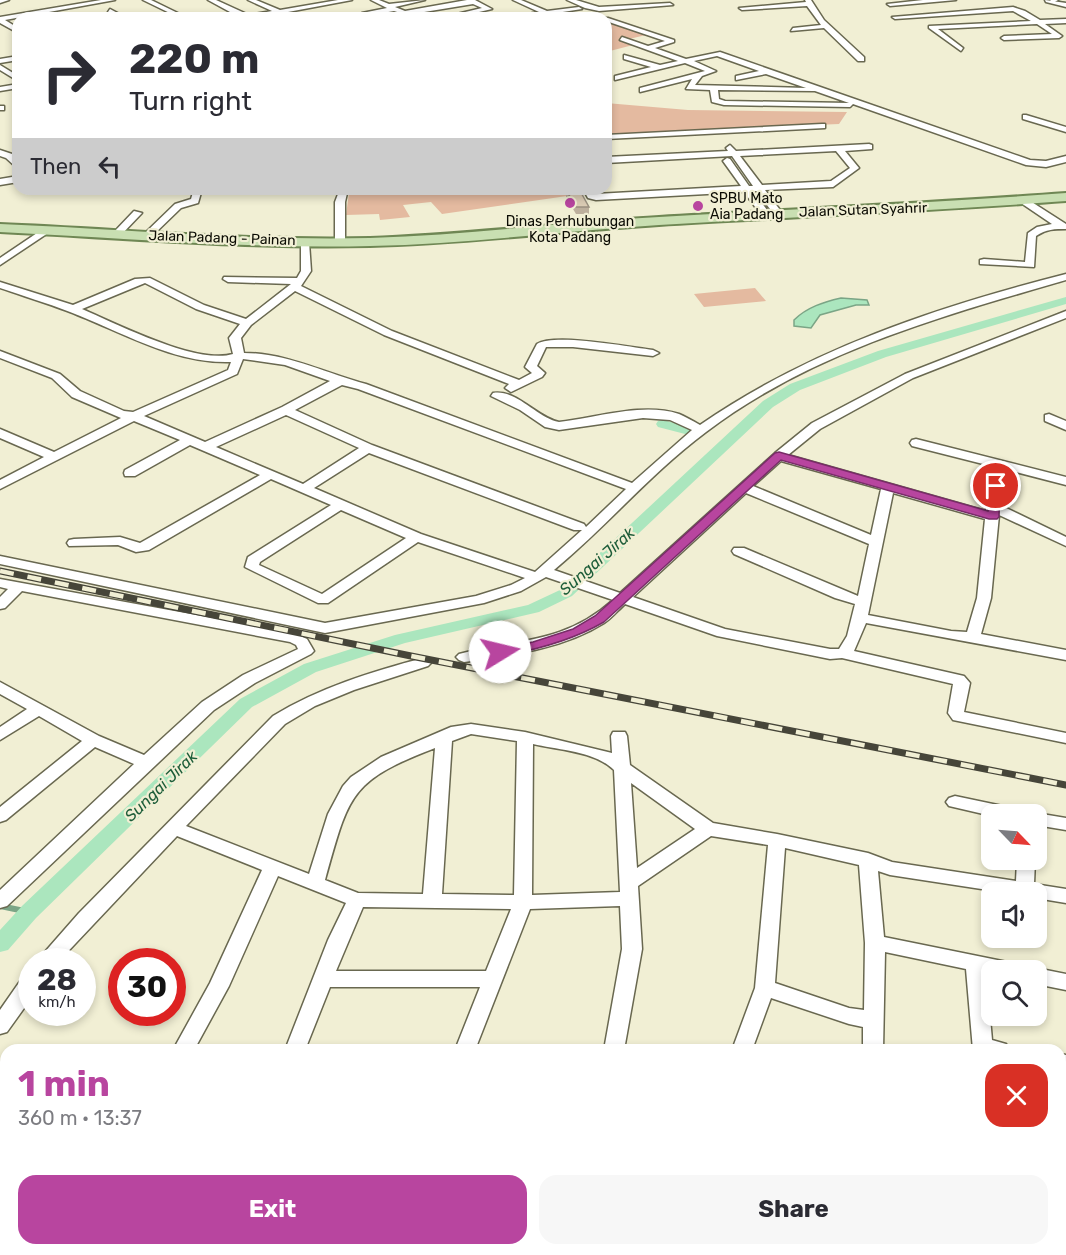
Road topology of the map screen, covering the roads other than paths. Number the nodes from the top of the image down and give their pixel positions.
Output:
1 (6, 0) edge
2 (73, 0) edge
3 (112, 0) edge
4 (146, 0) edge
5 (211, 0) edge
6 (267, 0) edge
7 (349, 0) edge
8 (374, 0) edge
9 (422, 0) edge
10 (516, 0) edge
11 (570, 0) edge
12 (953, 0) edge
13 (1052, 0) edge
14 (0, 1) edge
15 (253, 1) edge
16 (471, 1) edge
17 (337, 2) junction
18 (808, 2) edge
19 (890, 4) dead end
20 (992, 4) dead end
21 (83, 5) junction
22 (670, 5) dead end
23 (1066, 5) edge
24 (11, 7) dead end
25 (391, 7) junction
26 (583, 8) junction
27 (742, 8) dead end
28 (0, 9) edge
29 (50, 10) junction
30 (1001, 10) junction
31 (39, 12) edge
32 (53, 12) edge
33 (172, 12) edge
34 (238, 12) edge
35 (279, 12) joint
36 (360, 12) edge
37 (372, 12) edge
38 (401, 12) edge
39 (415, 12) edge
40 (474, 12) edge
41 (543, 12) joint
42 (591, 12) edge
43 (949, 14) junction
44 (896, 17) dead end
45 (1066, 21) edge
46 (612, 22) edge
47 (1038, 22) junction
48 (963, 24) junction
49 (828, 26) junction
50 (794, 30) dead end
51 (1004, 38) dead end
52 (1063, 38) edge
53 (622, 39) dead end
54 (648, 48) junction
55 (961, 49) dead end
56 (627, 57) dead end
57 (861, 59) dead end
58 (686, 61) junction
59 (660, 68) junction
60 (768, 71) junction
61 (699, 75) junction
62 (618, 78) dead end
63 (739, 78) dead end
64 (714, 89) junction
65 (643, 90) dead end
66 (822, 90) junction
67 (865, 105) junction
68 (1026, 117) dead end
69 (822, 126) dead end
70 (1066, 130) edge
71 (717, 131) junction
72 (612, 138) edge
73 (716, 147) junction
74 (869, 147) dead end
75 (841, 151) junction
76 (736, 157) junction
77 (612, 159) edge
78 (1066, 159) edge
79 (612, 165) edge
80 (760, 188) junction
81 (747, 189) junction
82 (196, 195) edge
83 (342, 195) edge
84 (590, 195) edge
85 (1066, 197) edge
86 (1024, 201) junction
87 (137, 213) dead end
88 (772, 214) junction
89 (1063, 226) edge
90 (0, 228) edge
91 (46, 231) junction
92 (117, 234) junction
93 (148, 235) junction
94 (445, 239) joint
95 (304, 242) junction
96 (340, 242) junction
97 (0, 262) edge
98 (984, 262) dead end
99 (1066, 277) edge
100 (228, 279) dead end
101 (298, 284) junction
102 (0, 285) edge
103 (73, 309) junction
104 (1066, 314) edge
105 (248, 323) junction
106 (653, 353) dead end
107 (0, 354) edge
108 (239, 356) junction
109 (340, 381) junction
110 (519, 384) junction
111 (286, 410) junction
112 (134, 416) junction
113 (1049, 418) dead end
114 (1066, 426) edge
115 (0, 433) edge
116 (697, 433) junction
117 (189, 440) junction
118 (916, 443) dead end
119 (207, 446) junction
120 (369, 448) junction
121 (779, 456) junction
122 (54, 457) junction
123 (998, 464) junction
124 (130, 473) dead end
125 (271, 474) junction
126 (1066, 481) edge
127 (0, 485) edge
128 (888, 486) junction
129 (634, 488) junction
130 (746, 488) junction
131 (304, 489) junction
132 (340, 505) junction
133 (994, 512) junction
134 (579, 527) dead end
135 (416, 537) junction
136 (877, 542) junction
137 (1066, 542) edge
138 (74, 543) dead end
139 (739, 551) dead end
140 (0, 560) edge
141 (544, 574) junction
142 (0, 583) edge
143 (19, 586) junction
144 (618, 597) junction
145 (0, 605) edge
146 (862, 610) junction
147 (973, 638) junction
148 (842, 653) junction
149 (1066, 655) edge
150 (464, 657) dead end
151 (423, 663) dead end
152 (0, 687) edge
153 (38, 709) junction
154 (0, 735) edge
155 (620, 736) dead end
156 (525, 737) junction
157 (444, 738) junction
158 (1066, 738) edge
159 (93, 740) junction
160 (146, 762) junction
161 (622, 768) junction
162 (955, 802) dead end
163 (981, 807) edge
164 (0, 816) edge
165 (1047, 821) edge
166 (1066, 824) edge
167 (174, 828) junction
168 (708, 829) junction
169 (777, 840) junction
170 (868, 860) junction
171 (273, 867) junction
172 (315, 883) junction
173 (981, 883) edge
174 (628, 891) junction
175 (1047, 893) edge
176 (6, 896) edge
177 (1066, 896) edge
178 (357, 900) junction
179 (432, 902) junction
180 (523, 902) junction
181 (875, 943) junction
182 (59, 948) edge
183 (975, 963) junction
184 (981, 964) edge
185 (1047, 978) edge
186 (323, 979) junction
187 (492, 979) junction
188 (1066, 982) edge
189 (765, 988) junction
190 (18, 1000) edge
191 (874, 1020) junction
192 (0, 1026) edge
193 (186, 1044) edge
194 (297, 1044) edge
195 (467, 1044) edge
196 (615, 1044) edge
197 (744, 1044) edge
198 (873, 1044) edge
199 (987, 1044) edge

1 - 14 street
2 - 21 street
3 - 21 street
4 - 33 street
5 - 34 street
6 - 15 street
7 - 17 street
8 - 25 street
9 - 25 street
10 - 41 street
11 - 26 street
12 - 19 street
13 - 23 street
15 - 35 street
16 - 39 street
16 - 40 street
17 - 35 street
17 - 36 street
18 - 27 street
18 - 49 street
20 - 30 street
21 - 29 street
22 - 26 street
24 - 28 street
25 - 37 street
25 - 38 street
26 - 41 street
26 - 42 street
29 - 31 street
29 - 32 street
30 - 43 street
30 - 47 street
43 - 44 street
43 - 48 street
45 - 47 street
46 - 54 street
47 - 48 street
47 - 52 street
48 - 55 street
49 - 50 street
49 - 57 street
51 - 52 street
53 - 54 street
54 - 58 street
56 - 59 street
58 - 59 street
58 - 60 street
58 - 61 street
59 - 62 street
60 - 63 street
60 - 66 street
61 - 64 street
61 - 65 street
64 - 66 street
64 - 67 street
66 - 67 street
67 - 78 street
68 - 70 street
69 - 71 street
71 - 73 street
71 - 76 street
72 - 73 street
73 - 76 street
73 - 77 street
73 - 79 street
73 - 81 street
74 - 75 street
75 - 76 street
75 - 80 street
76 - 80 street
80 - 81 street
80 - 88 street
81 - 84 street
81 - 88 street
82 - 93 street
83 - 96 street
85 - 86 main road, Jalan Sutan Syahrir
86 - 88 main road, Jalan Sutan Syahrir
86 - 89 street
87 - 92 street
88 - 94 main road, Jalan Sutan Syahrir
89 - 98 street
90 - 91 main road, Jalan Padang - Painan
91 - 92 main road, Jalan Padang - Painan
91 - 97 street
92 - 93 main road, Jalan Padang - Painan
93 - 95 main road, Jalan Padang - Painan
94 - 96 main road, Jalan Padang - Painan
95 - 96 main road, Jalan Padang - Painan
95 - 101 street
99 - 116 street
100 - 101 street
101 - 105 street
101 - 110 street
102 - 103 street
103 - 105 street
103 - 108 street
104 - 121 street
105 - 108 street
106 - 110 street
107 - 112 street
108 - 109 street
108 - 112 street
109 - 111 street
109 - 129 street
110 - 116 street
111 - 119 street
111 - 120 street
112 - 117 street
112 - 122 street
113 - 114 street
115 - 122 street
116 - 129 street
117 - 119 street
117 - 124 street
118 - 123 street
119 - 125 street
120 - 131 street
120 - 134 street
121 - 128 street
121 - 130 street
122 - 127 street
123 - 126 street
123 - 133 street
125 - 131 street
125 - 138 street
128 - 133 street
128 - 136 street
129 - 141 street
130 - 136 street
130 - 144 street
131 - 132 street
132 - 135 street
132 - 135 street
133 - 137 street
133 - 147 street
135 - 141 street
136 - 146 street
139 - 146 street
140 - 141 street
141 - 144 street
142 - 143 street
143 - 145 street
143 - 160 street
144 - 148 street
144 - 150 street
146 - 147 street
146 - 148 street
147 - 149 street
148 - 158 street
151 - 167 street
152 - 153 street
153 - 154 street
153 - 159 street
155 - 161 street
156 - 157 street
156 - 161 street
156 - 180 street
157 - 172 street
157 - 179 street
159 - 160 street
159 - 164 street
160 - 176 street
161 - 168 street
161 - 174 street
162 - 163 street
165 - 166 street
167 - 171 street
167 - 182 street
168 - 169 street
168 - 174 street
169 - 170 street
169 - 189 street
170 - 173 street
170 - 181 street
171 - 172 street
171 - 193 street
172 - 178 street
174 - 180 street
174 - 196 street
175 - 177 street
178 - 179 street
178 - 186 street
179 - 180 street
180 - 187 street
181 - 183 street
181 - 191 street
183 - 184 street
183 - 199 street
185 - 188 street
186 - 187 street
186 - 194 street
187 - 195 street
189 - 191 street
189 - 197 street
190 - 192 street
191 - 198 street

